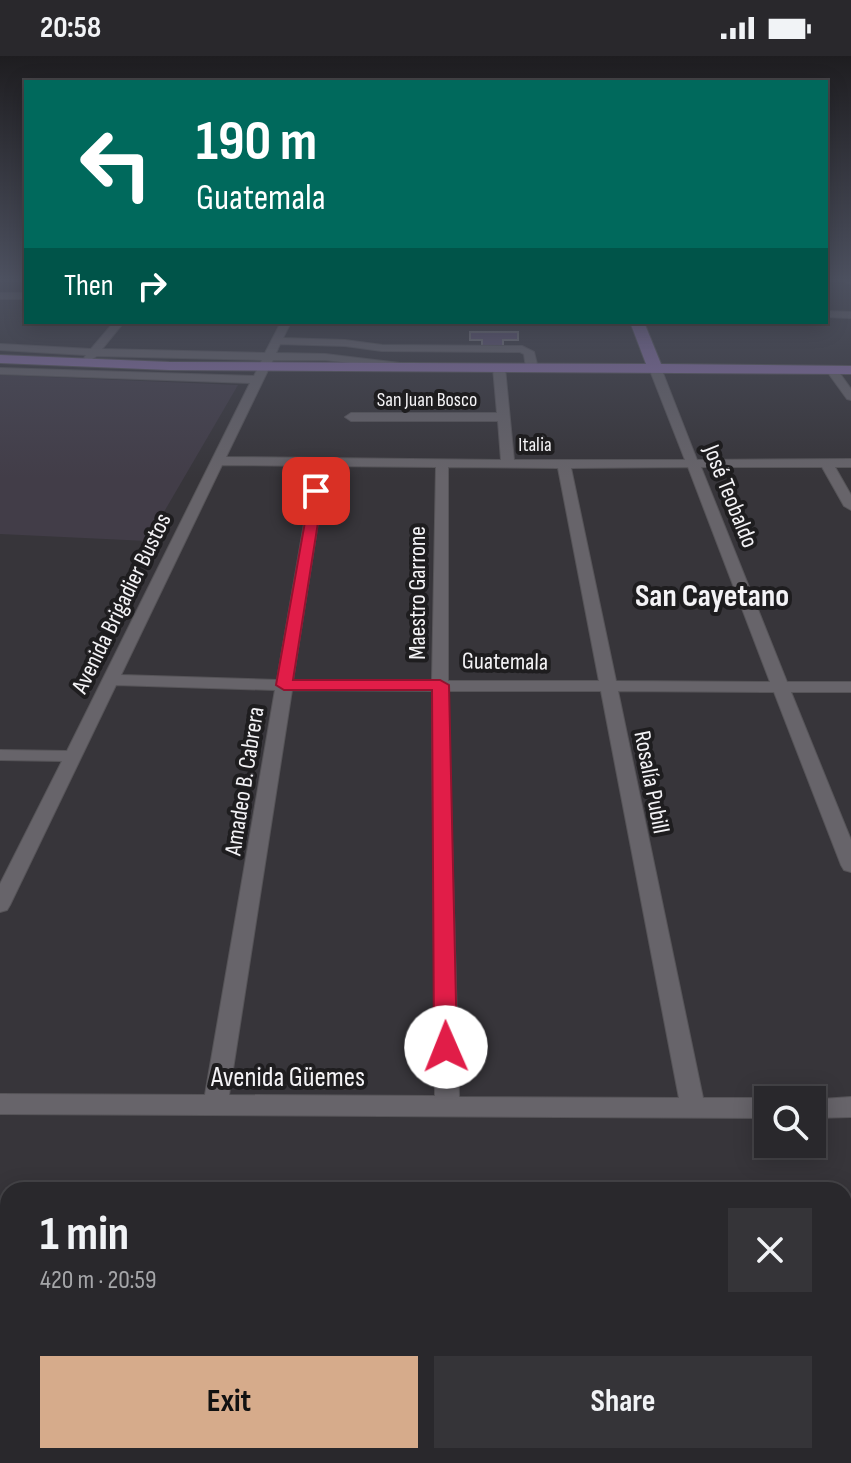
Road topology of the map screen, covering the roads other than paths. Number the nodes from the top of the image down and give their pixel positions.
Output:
1 (99, 347) edge
2 (272, 347) edge
3 (372, 347) edge
4 (647, 347) edge
5 (463, 349) junction
6 (90, 358) junction
7 (2, 360) edge
8 (122, 364) junction
9 (263, 368) junction
10 (463, 368) junction
11 (499, 368) junction
12 (532, 368) junction
13 (655, 368) junction
14 (832, 370) junction
15 (851, 370) edge
16 (195, 378) junction
17 (851, 397) edge
18 (351, 417) dead end
19 (503, 417) junction
20 (218, 461) junction
21 (321, 463) junction
22 (693, 463) junction
23 (826, 463) junction
24 (851, 463) edge
25 (442, 464) junction
26 (508, 464) junction
27 (564, 464) junction
28 (851, 506) edge
29 (111, 680) junction
30 (284, 685) junction
31 (440, 685) junction
32 (608, 686) junction
33 (781, 687) junction
34 (851, 687) edge
35 (0, 755) edge
36 (73, 756) junction
37 (851, 865) edge
38 (1, 900) edge
39 (0, 1104) edge
40 (215, 1105) junction
41 (447, 1107) junction
42 (851, 1107) edge
43 (754, 1108) edge
44 (826, 1108) edge
45 (693, 1109) junction

1 - 6 street
2 - 9 street, Avenida Brigadier Bustos
3 - 5 street
4 - 13 main road
5 - 10 street
5 - 12 street
6 - 7 main road
6 - 8 main road
6 - 9 street
7 - 16 street
8 - 9 main road
8 - 16 street
9 - 10 main road
9 - 16 street
9 - 20 street, Avenida Brigadier Bustos
10 - 11 main road
11 - 12 main road
11 - 19 street
12 - 13 main road
13 - 14 main road
13 - 22 street, José Teobaldo
14 - 15 main road
14 - 17 street
18 - 19 street, San Juan Bosco
19 - 26 street
20 - 21 street, Italia
20 - 29 street, Avenida Brigadier Bustos
21 - 25 street, Italia
21 - 30 street, Amadeo B. Cabrera
22 - 23 street, Italia
22 - 27 street, Italia
22 - 33 street, José Teobaldo
23 - 24 street, Italia
23 - 28 street
25 - 26 street, Italia
25 - 31 street, Maestro Garrone
26 - 27 street, Italia
27 - 32 street, Rosalía Pubill
29 - 30 street, Guatemala
29 - 36 street, Avenida Brigadier Bustos
30 - 31 street, Guatemala
30 - 40 street, Amadeo B. Cabrera
31 - 32 street, Guatemala
31 - 41 street, Maestro Garrone
32 - 33 street, Guatemala
32 - 45 street, Rosalía Pubill
33 - 34 street, Guatemala
33 - 37 street, José Teobaldo
35 - 36 street
36 - 38 street, Avenida Brigadier Bustos
39 - 40 street, Avenida Güemes
40 - 41 street, Avenida Güemes
41 - 45 street, Avenida Güemes
42 - 44 street
43 - 45 street, Avenida Güemes

